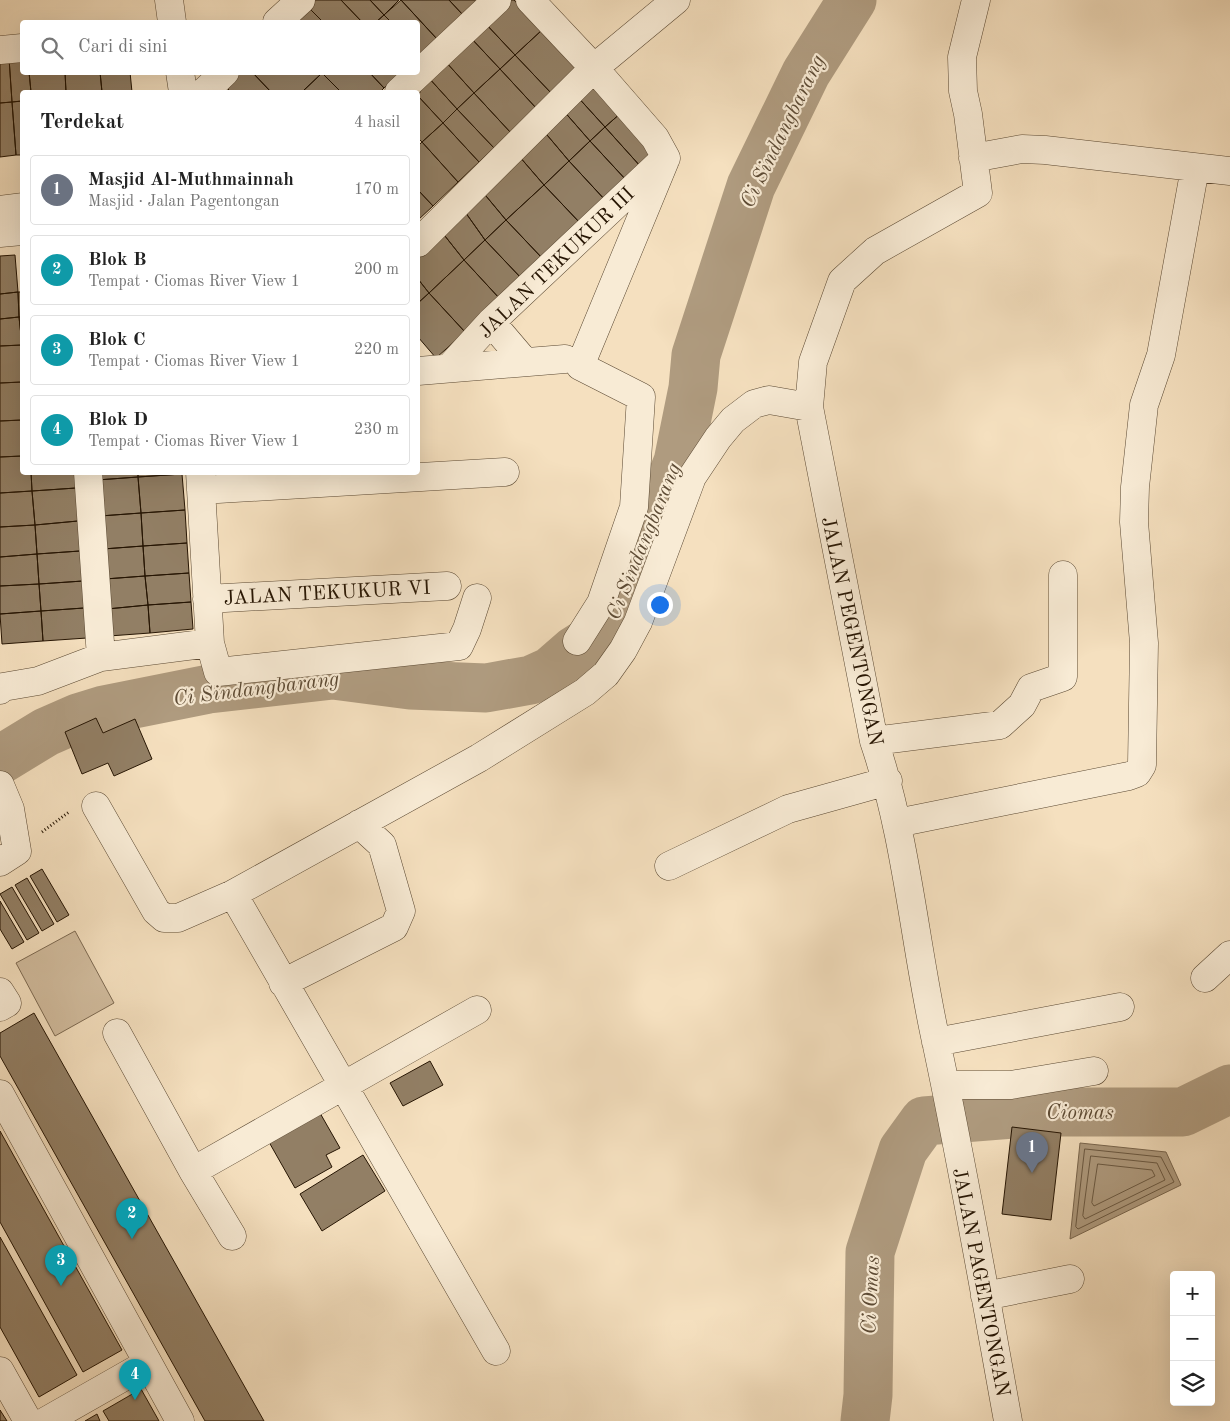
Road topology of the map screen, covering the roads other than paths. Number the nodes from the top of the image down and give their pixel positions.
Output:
1 (169, 0) edge
2 (301, 0) edge
3 (497, 0) edge
4 (530, 0) edge
5 (676, 0) edge
6 (976, 0) edge
7 (172, 20) edge
8 (279, 20) edge
9 (20, 48) edge
10 (0, 50) edge
11 (594, 68) junction
12 (420, 72) edge
13 (180, 75) edge
14 (222, 75) edge
15 (417, 75) edge
16 (183, 90) edge
17 (206, 90) edge
18 (401, 90) edge
19 (666, 158) junction
20 (973, 158) junction
21 (1195, 168) junction
22 (1230, 171) edge
23 (20, 207) edge
24 (0, 210) edge
25 (20, 231) edge
26 (0, 232) edge
27 (420, 241) edge
28 (491, 322) junction
29 (564, 359) dead end
30 (525, 362) junction
31 (449, 368) junction
32 (420, 371) edge
33 (809, 407) junction
34 (505, 472) dead end
35 (88, 475) edge
36 (403, 475) edge
37 (420, 475) edge
38 (200, 481) edge
39 (1062, 575) dead end
40 (447, 586) dead end
41 (477, 598) dead end
42 (207, 599) junction
43 (577, 641) dead end
44 (210, 643) junction
45 (100, 657) junction
46 (0, 690) edge
47 (874, 741) junction
48 (888, 782) junction
49 (3, 802) edge
50 (96, 806) road end
51 (897, 823) junction
52 (358, 824) junction
53 (9, 856) edge
54 (669, 866) dead end
55 (233, 894) junction
56 (1230, 955) edge
57 (1205, 978) dead end
58 (283, 983) junction
59 (0, 992) edge
60 (0, 1007) edge
61 (1120, 1007) dead end
62 (478, 1010) dead end
63 (117, 1033) dead end
64 (943, 1070) junction
65 (1094, 1071) dead end
66 (343, 1087) junction
67 (0, 1094) edge
68 (956, 1142) joint
69 (193, 1170) junction
70 (232, 1236) dead end
71 (1070, 1279) dead end
72 (985, 1296) junction
73 (496, 1351) dead end
74 (148, 1363) junction
75 (0, 1371) edge
76 (28, 1421) edge
77 (46, 1421) edge
78 (180, 1421) edge
79 (1008, 1421) edge

1 - 7 street
2 - 8 street
3 - 12 street
4 - 11 street
5 - 11 street
6 - 20 street
9 - 10 street
11 - 19 street
11 - 27 street
13 - 16 street
14 - 17 street
15 - 18 street
19 - 28 street, JALAN TEKUKUR III
19 - 43 street
20 - 21 street
20 - 33 street, JALAN PEGENTONGAN
21 - 22 street
21 - 51 street
23 - 24 street
25 - 26 street
28 - 30 street
28 - 31 street, JALAN TEKUKUR III
29 - 30 street
30 - 31 street
31 - 32 street
33 - 47 street, JALAN PEGENTONGAN
33 - 52 street
34 - 37 street
35 - 45 street
36 - 38 street
38 - 42 street
39 - 47 street
40 - 42 street, JALAN TEKUKUR VI
41 - 44 street
42 - 44 street
44 - 45 street
45 - 46 street
47 - 48 street, JALAN PEGENTONGAN
48 - 51 street, JALAN PEGENTONGAN
48 - 54 street
49 - 53 street
50 - 55 street
51 - 64 street, JALAN PEGENTONGAN
52 - 55 street
52 - 58 street
55 - 58 street
56 - 57 street
58 - 66 street
59 - 60 street
61 - 64 street
62 - 66 street
63 - 69 street
64 - 65 street
64 - 68 street, JALAN PEGENTONGAN
66 - 69 street
66 - 73 street
67 - 74 street
68 - 72 street, JALAN PAGENTONGAN
69 - 70 street
71 - 72 street
72 - 79 street, JALAN PAGENTONGAN
74 - 77 street
74 - 78 street
75 - 76 street

